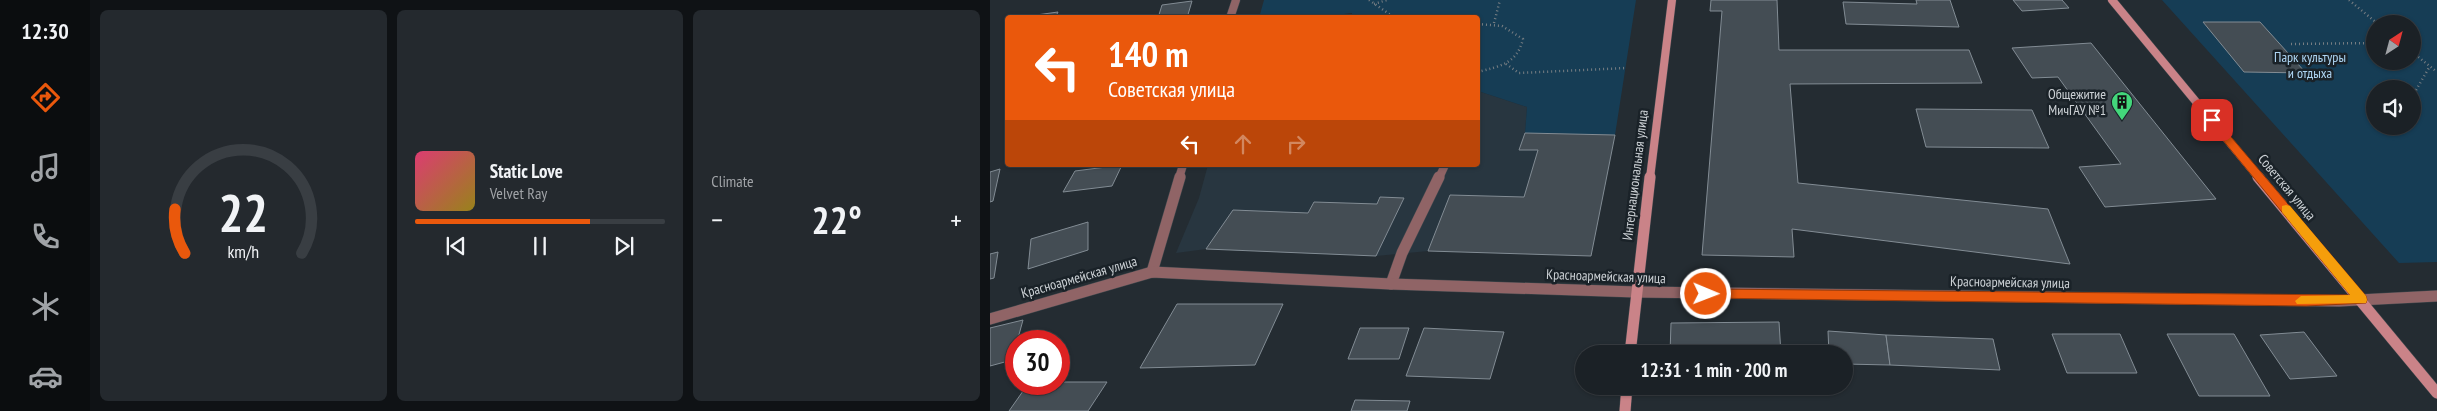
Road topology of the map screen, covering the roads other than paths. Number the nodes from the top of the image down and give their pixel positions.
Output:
1 (1236, 0) edge
2 (1672, 0) edge
3 (2112, 0) edge
4 (1231, 15) edge
5 (1182, 167) edge
6 (1444, 167) edge
7 (1152, 272) junction
8 (1391, 284) junction
9 (1636, 292) junction
10 (2437, 296) edge
11 (2361, 300) junction
12 (990, 319) edge
13 (1631, 345) edge
14 (2437, 393) edge
15 (1626, 395) edge
16 (1625, 411) edge

1 - 4 street
2 - 9 main road, Интернациональная улица
3 - 11 main road, Советская улица
5 - 7 street
6 - 8 street
7 - 8 street, Красноармейская улица
7 - 12 street, Красноармейская улица
8 - 9 street, Красноармейская улица
9 - 11 street, Красноармейская улица
9 - 13 main road, Интернациональная улица
10 - 11 street, Красноармейская улица
11 - 14 main road, Советская улица
15 - 16 main road

